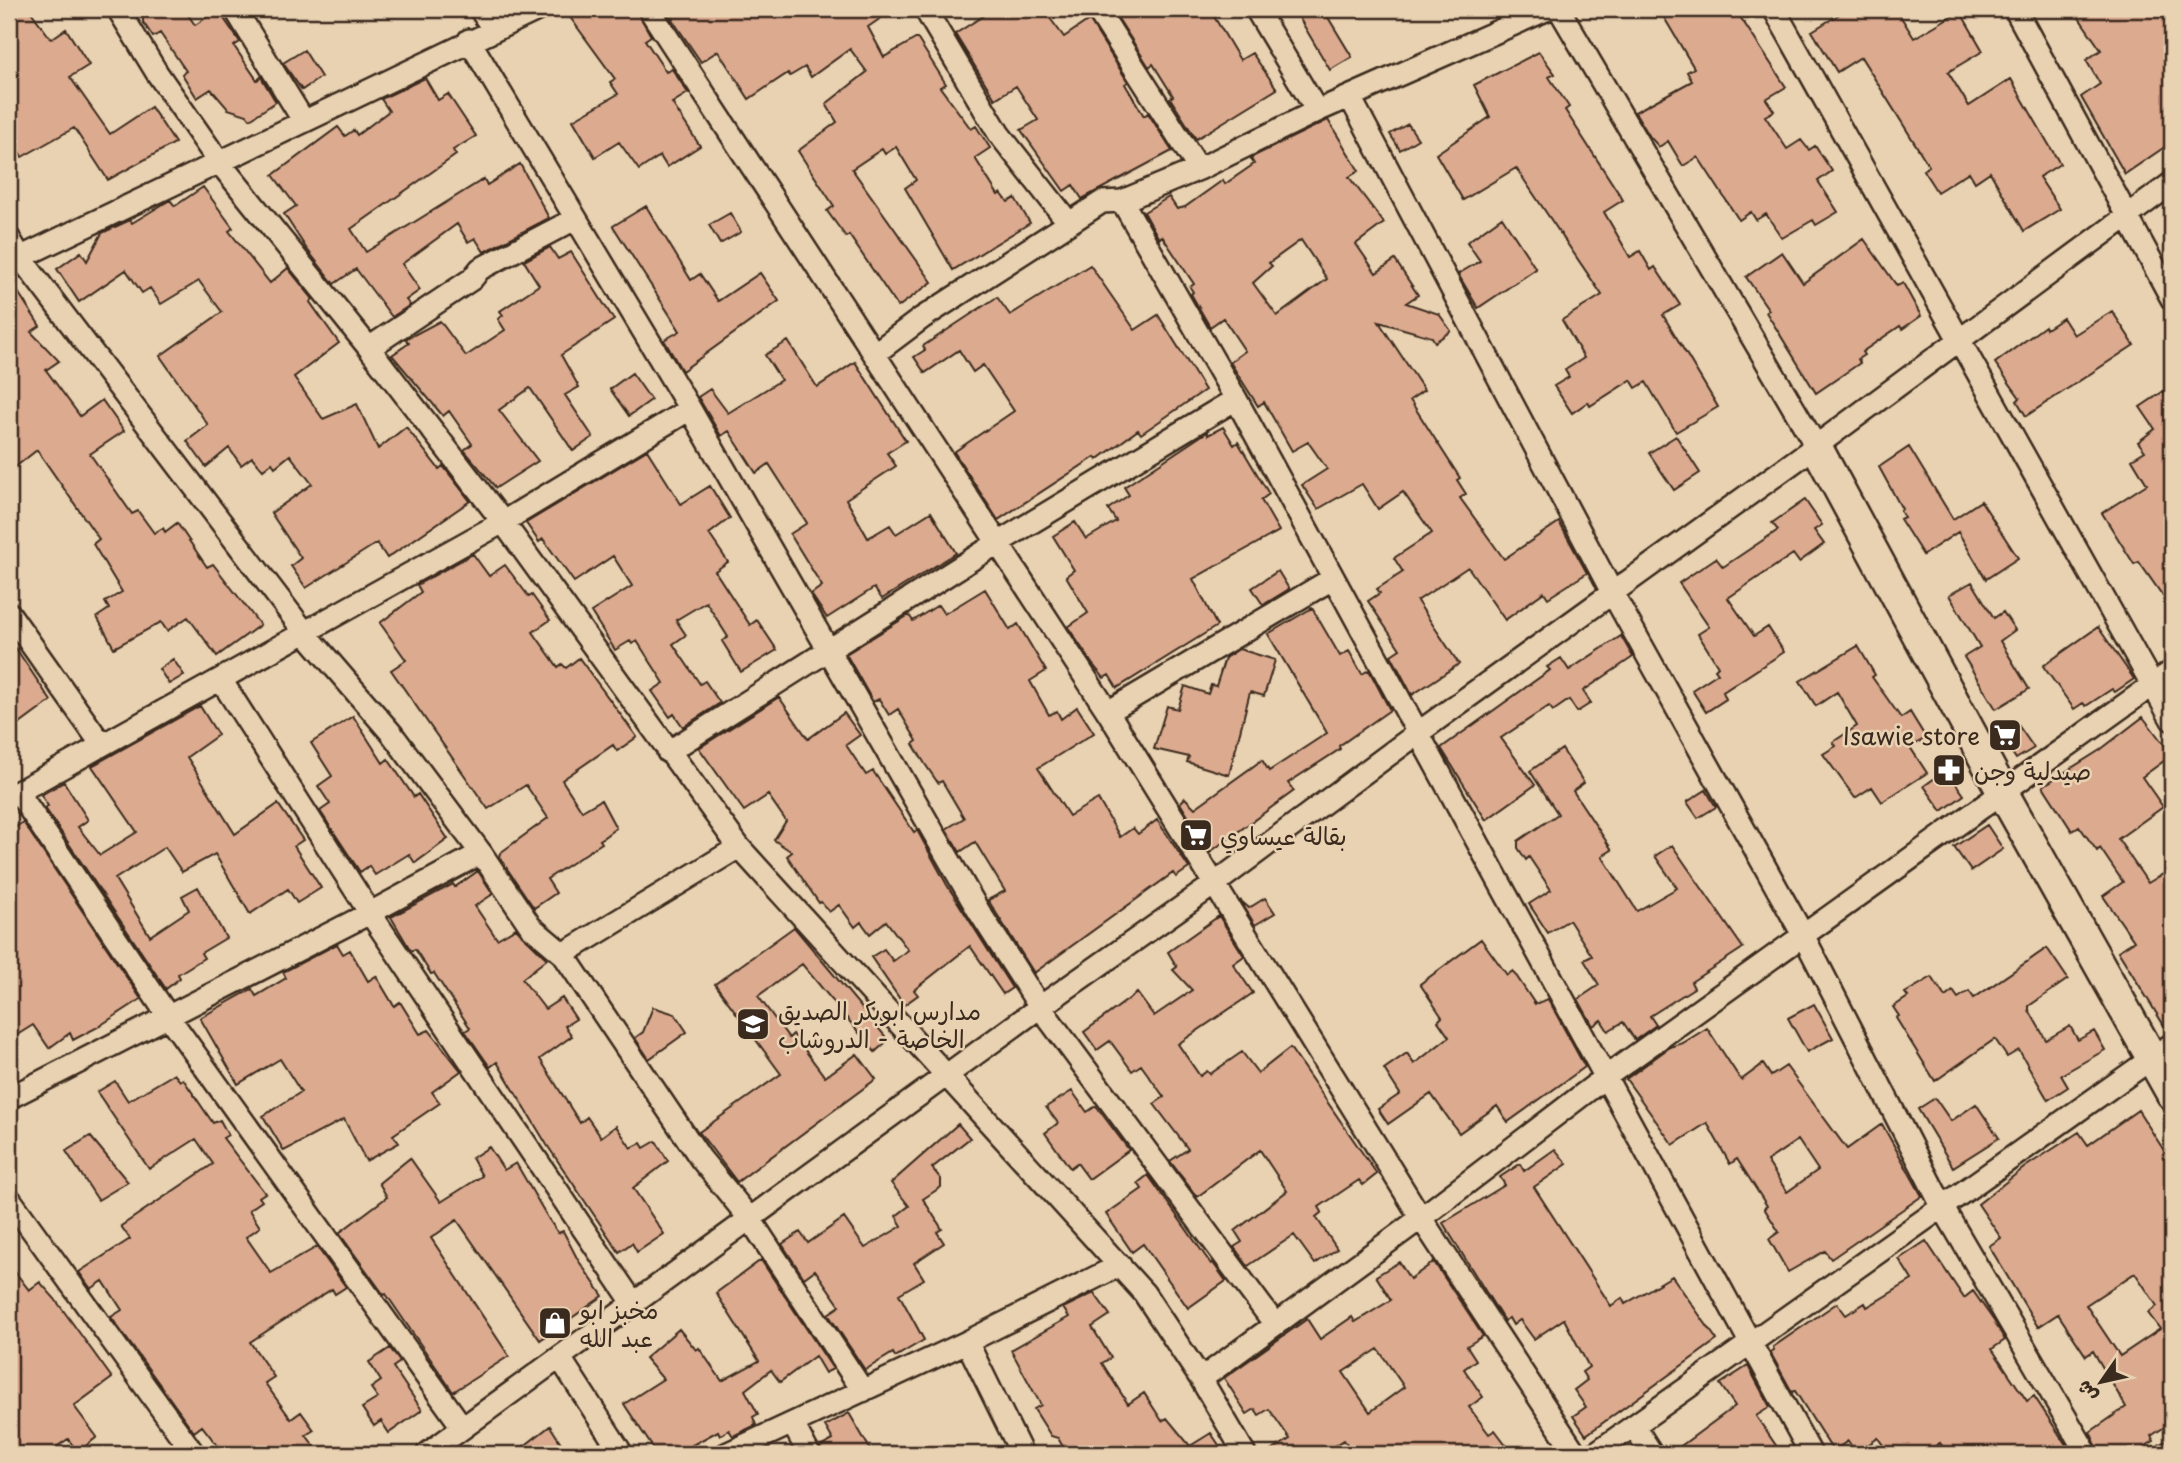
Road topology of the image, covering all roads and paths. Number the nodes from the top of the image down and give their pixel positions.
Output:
1 (118, 9) edge
2 (235, 9) edge
3 (480, 9) edge
4 (539, 9) edge
5 (649, 9) edge
6 (925, 9) edge
7 (1097, 9) edge
8 (1256, 9) edge
9 (1548, 9) edge
10 (1559, 9) edge
11 (1774, 9) edge
12 (2015, 9) edge
13 (493, 29) junction
14 (469, 40) junction
15 (1350, 97) junction
16 (1317, 111) junction
17 (303, 120) junction
18 (219, 162) junction
19 (1199, 169) junction
20 (2172, 183) edge
21 (1122, 201) junction
22 (2127, 217) junction
23 (575, 219) junction
24 (1069, 223) junction
25 (9, 238) edge
26 (14, 260) edge
27 (2172, 299) edge
28 (1960, 338) junction
29 (369, 348) junction
30 (874, 354) junction
31 (1236, 399) junction
32 (690, 409) junction
33 (1816, 446) junction
34 (503, 522) junction
35 (996, 544) junction
36 (1332, 579) junction
37 (1613, 594) junction
38 (9, 613) edge
39 (306, 634) junction
40 (831, 652) junction
41 (2172, 671) edge
42 (221, 680) junction
43 (2153, 685) junction
44 (1108, 712) junction
45 (2172, 720) edge
46 (1418, 733) junction
47 (102, 745) junction
48 (668, 752) junction
49 (2003, 793) junction
50 (13, 794) edge
51 (739, 847) junction
52 (481, 853) junction
53 (1213, 885) junction
54 (370, 913) junction
55 (1803, 935) junction
56 (563, 954) junction
57 (1040, 1006) junction
58 (168, 1016) junction
59 (2162, 1051) edge
60 (1607, 1076) junction
61 (947, 1077) junction
62 (2172, 1094) edge
63 (9, 1097) edge
64 (9, 1198) edge
65 (1943, 1208) junction
66 (1421, 1218) junction
67 (750, 1219) junction
68 (1120, 1265) junction
69 (634, 1304) junction
70 (1274, 1323) junction
71 (967, 1342) junction
72 (1750, 1344) junction
73 (560, 1358) junction
74 (1201, 1379) junction
75 (863, 1391) junction
76 (793, 1424) junction
77 (1634, 1426) junction
78 (463, 1428) junction
79 (2172, 1451) edge
80 (194, 1454) edge
81 (427, 1454) edge
82 (622, 1454) edge
83 (726, 1454) edge
84 (809, 1454) edge
85 (1022, 1454) edge
86 (1245, 1454) edge
87 (1576, 1454) edge
88 (1594, 1454) edge
89 (1652, 1454) edge
90 (1811, 1454) edge
91 (2087, 1454) edge
92 (2168, 1454) edge

1 - 18 street
2 - 17 street
3 - 13 street
4 - 13 street
5 - 30 street
6 - 24 street
7 - 19 street
8 - 16 street
9 - 15 street
10 - 33 street
11 - 28 street
12 - 22 street
13 - 14 street
14 - 17 street
14 - 23 street
15 - 16 street
15 - 37 street
16 - 19 street
17 - 18 street
18 - 26 street
18 - 29 street
19 - 21 street
20 - 22 street
21 - 24 street
21 - 31 street
22 - 27 street
22 - 28 street
23 - 29 street
23 - 32 street
24 - 30 street
25 - 26 street
26 - 39 street
28 - 33 street
28 - 43 street
29 - 34 street
30 - 35 street
31 - 35 street
31 - 36 street
32 - 34 street
32 - 40 street
33 - 37 street
33 - 49 street
34 - 39 street
34 - 48 street
35 - 40 street
35 - 44 street
36 - 44 street
36 - 46 street
37 - 46 street
37 - 55 street
38 - 47 street
39 - 42 street
39 - 52 street
40 - 48 street
40 - 57 street
41 - 43 street
42 - 47 street
42 - 54 street
43 - 45 street
43 - 49 street
44 - 53 street
46 - 53 street
46 - 60 street
47 - 50 street
48 - 51 street
49 - 55 street
49 - 59 street
50 - 58 street
51 - 56 street
51 - 61 street
52 - 54 street
52 - 56 street
53 - 57 street
53 - 66 street
54 - 58 street
54 - 69 street
55 - 60 street
55 - 65 street
56 - 67 street
57 - 61 street
57 - 70 street
58 - 63 street
58 - 78 street
59 - 62 street
59 - 65 street
60 - 66 street
60 - 72 street
61 - 67 street
61 - 68 street
64 - 80 street
65 - 72 street
65 - 91 street
66 - 70 street
66 - 87 street
67 - 69 street
67 - 75 street
68 - 71 street
68 - 74 street
69 - 73 street
70 - 74 street
71 - 75 street
71 - 85 street
72 - 77 street
72 - 90 street
73 - 78 street
73 - 82 street
74 - 86 street
75 - 76 street
76 - 83 street
76 - 84 street
77 - 88 street
77 - 89 street
78 - 81 street
79 - 92 street

